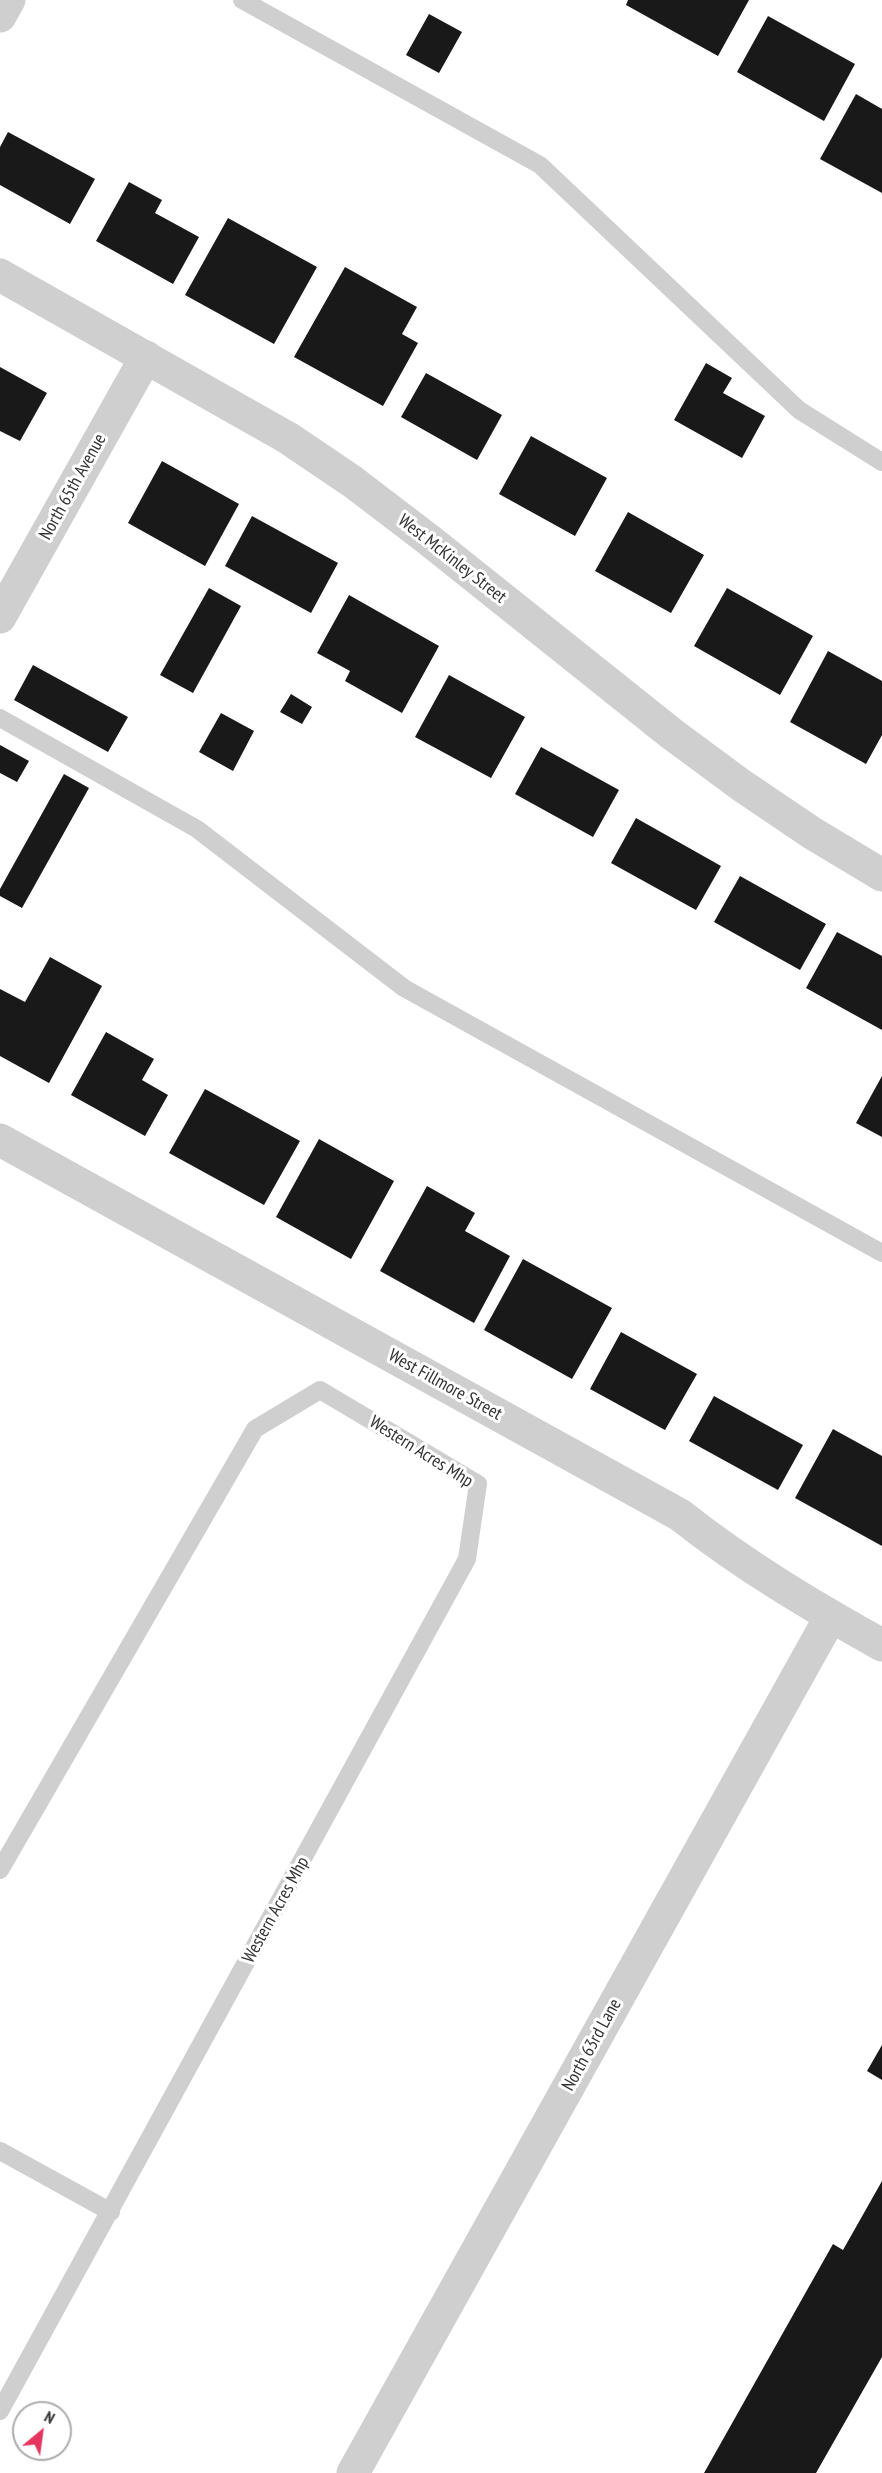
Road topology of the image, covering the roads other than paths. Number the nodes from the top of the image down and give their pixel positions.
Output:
1 (9, 0) edge
2 (242, 0) edge
3 (0, 16) edge
4 (0, 275) edge
5 (146, 357) junction
6 (882, 462) edge
7 (0, 617) edge
8 (0, 718) edge
9 (882, 875) edge
10 (0, 1140) edge
11 (882, 1253) edge
12 (831, 1616) junction
13 (882, 1645) edge
14 (0, 1870) edge
15 (0, 2151) edge
16 (111, 2212) junction
17 (0, 2411) edge
18 (353, 2473) edge

1 - 3 street
2 - 6 lane
4 - 5 street, West McKinley Street
5 - 7 street, North 65th Avenue
5 - 9 street, West McKinley Street
8 - 11 lane
10 - 12 street, West Fillmore Street
12 - 13 street, West Fillmore Street
12 - 18 street, North 63rd Lane
14 - 16 lane, Western Acres Mhp
15 - 16 lane
16 - 17 lane, Western Acres Mhp

